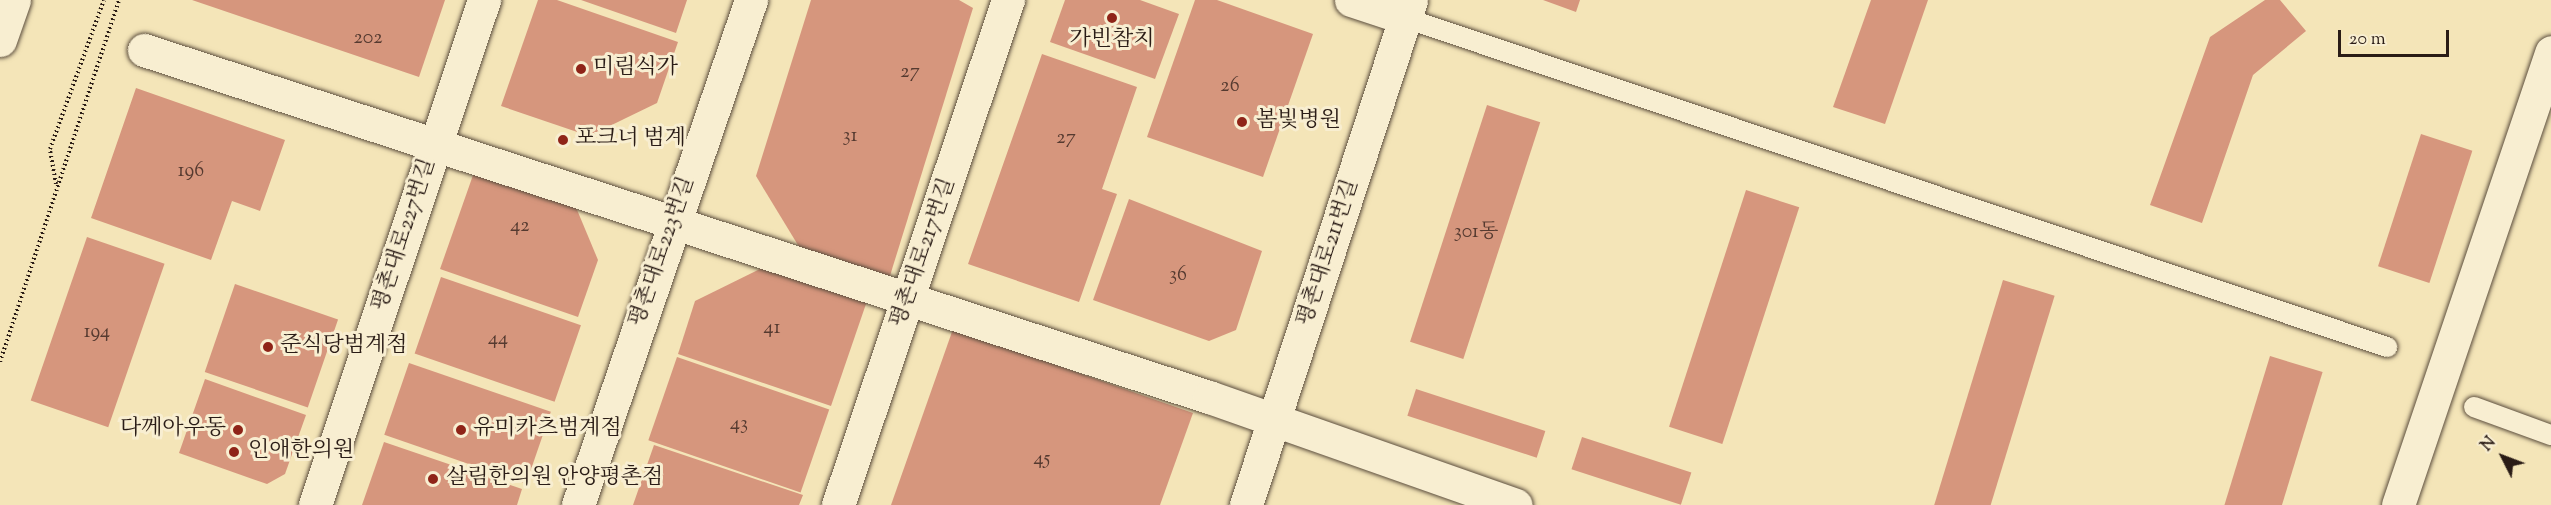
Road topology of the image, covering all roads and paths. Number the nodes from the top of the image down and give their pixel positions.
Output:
1 (14, 0) edge
2 (104, 0) edge
3 (119, 0) edge
4 (484, 0) edge
5 (751, 0) edge
6 (1008, 0) edge
7 (1351, 0) edge
8 (1408, 9) edge
9 (0, 40) edge
10 (144, 50) dead end
11 (2551, 52) edge
12 (435, 143) junction
13 (56, 187) junction
14 (674, 221) junction
15 (909, 297) junction
16 (2387, 347) dead end
17 (0, 362) edge
18 (2474, 407) dead end
19 (1275, 419) junction
20 (2551, 435) edge
21 (315, 505) edge
22 (578, 505) edge
23 (838, 505) edge
24 (1246, 505) edge
25 (1516, 505) edge
26 (2398, 505) edge

1 - 9 street
2 - 13 path
3 - 13 path
4 - 12 street, 평촌대로227번길
5 - 14 street, 평촌대로223번길
6 - 15 street, 평촌대로217번길
7 - 8 street
8 - 16 lane
8 - 19 street, 평촌대로211번길
10 - 12 street
11 - 26 street
12 - 14 street
12 - 21 street, 평촌대로227번길
13 - 17 path
14 - 15 street
14 - 22 street, 평촌대로223번길
15 - 19 street
15 - 23 street, 평촌대로217번길
18 - 20 lane
19 - 24 street, 평촌대로211번길
19 - 25 street

